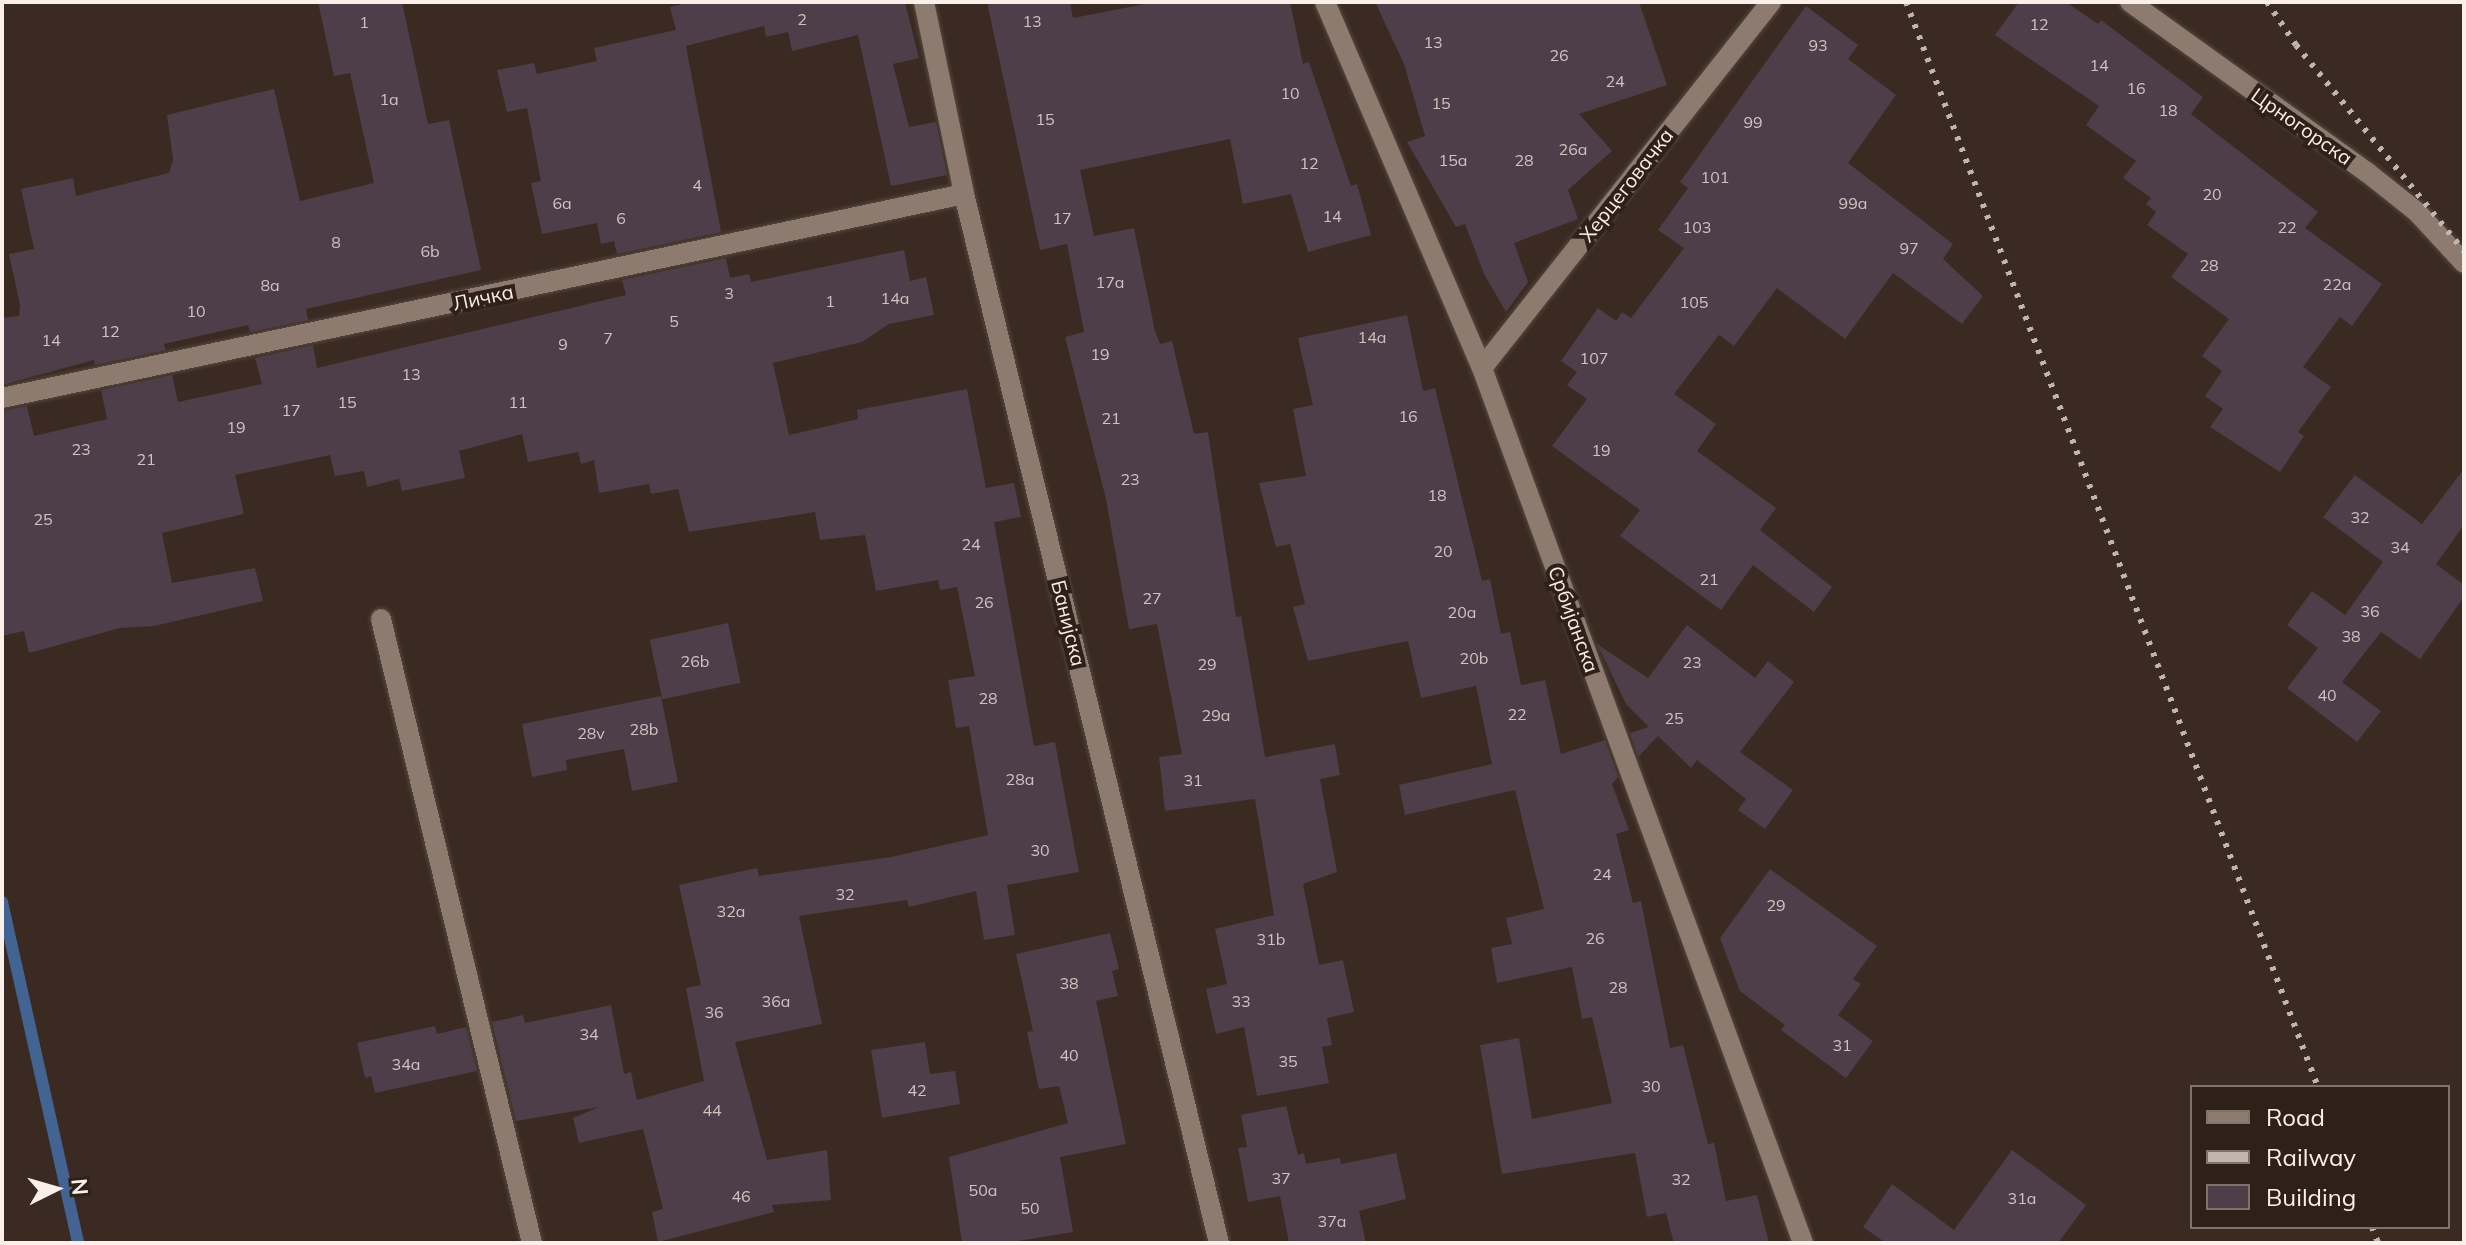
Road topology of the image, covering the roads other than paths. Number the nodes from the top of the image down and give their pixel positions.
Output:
1 (924, 2) edge
2 (1325, 2) edge
3 (1771, 2) edge
4 (2130, 2) edge
5 (964, 194) junction
6 (2464, 263) edge
7 (1482, 368) junction
8 (2, 398) edge
9 (381, 619) dead end
10 (532, 1243) edge
11 (1219, 1243) edge
12 (1803, 1243) edge

1 - 5 street, Банијска
2 - 7 street, Србијанска
3 - 7 street, Херцеговачка
4 - 6 street, Црногорска
5 - 8 street, Личка
5 - 11 street, Банијска
7 - 12 street, Србијанска
9 - 10 street

